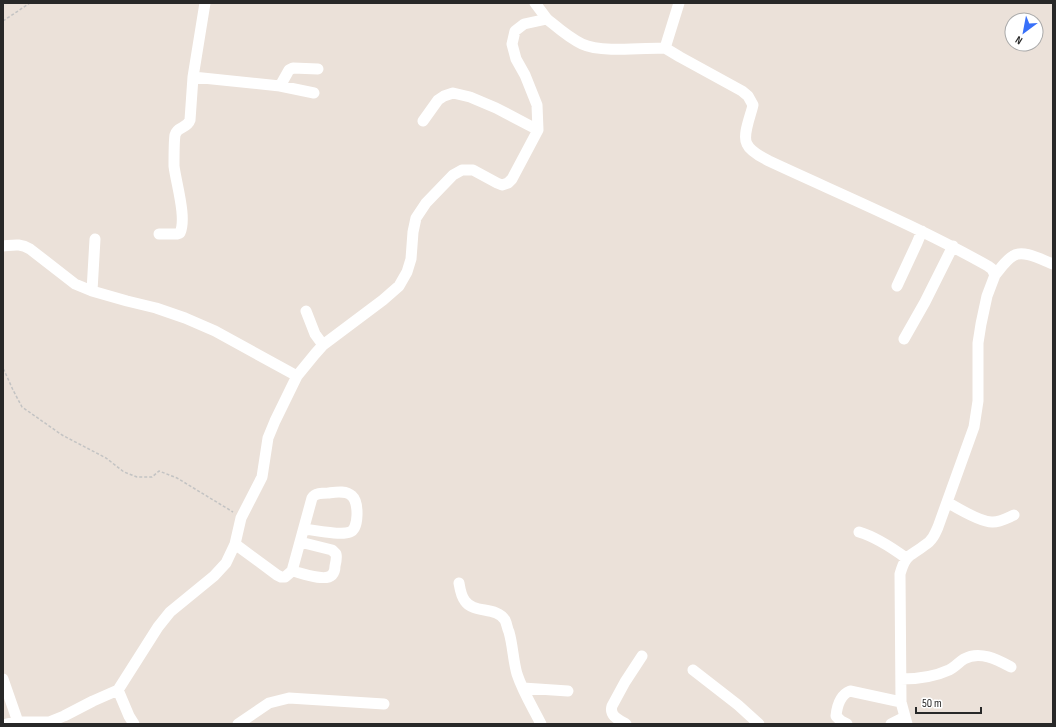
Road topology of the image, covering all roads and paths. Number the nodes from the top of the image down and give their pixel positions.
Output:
1 (30, 3) edge
2 (205, 3) edge
3 (535, 3) edge
4 (679, 3) edge
5 (546, 19) junction
6 (3, 20) edge
7 (665, 48) junction
8 (318, 69) dead end
9 (194, 77) junction
10 (280, 86) junction
11 (314, 93) dead end
12 (423, 121) dead end
13 (538, 130) junction
14 (922, 231) junction
15 (159, 234) dead end
16 (95, 239) dead end
17 (3, 246) edge
18 (953, 246) junction
19 (1053, 264) edge
20 (995, 275) junction
21 (897, 286) dead end
22 (92, 291) junction
23 (306, 311) dead end
24 (904, 339) dead end
25 (323, 345) junction
26 (3, 369) edge
27 (297, 376) junction
28 (946, 502) junction
29 (1014, 515) dead end
30 (241, 518) junction
31 (304, 529) junction
32 (859, 532) dead end
33 (300, 542) junction
34 (235, 544) junction
35 (906, 558) junction
36 (292, 571) junction
37 (459, 583) dead end
38 (642, 656) dead end
39 (1011, 667) dead end
40 (693, 670) dead end
41 (3, 679) edge
42 (901, 679) junction
43 (523, 688) junction
44 (118, 690) junction
45 (568, 691) dead end
46 (901, 702) junction
47 (384, 704) dead end
48 (906, 720) edge
49 (12, 723) edge
50 (134, 724) edge
51 (238, 724) edge
52 (541, 724) edge
53 (626, 724) edge
54 (759, 724) edge
55 (848, 724) edge
56 (891, 724) edge

1 - 6 path
2 - 9 street
3 - 5 street
4 - 7 street
5 - 7 street
5 - 13 street
7 - 14 street
8 - 10 street
9 - 10 street
9 - 15 street
10 - 11 street
12 - 13 street
13 - 25 street
14 - 18 street
14 - 21 street
16 - 22 street
17 - 22 street
18 - 20 street
18 - 24 street
19 - 20 street
20 - 28 street
22 - 27 street
23 - 25 street
25 - 27 street
26 - 30 path
27 - 30 street
28 - 29 street
28 - 35 street
30 - 34 street
31 - 31 street
31 - 33 street
32 - 35 street
33 - 36 street
33 - 36 street
34 - 36 street
34 - 44 street
35 - 42 street
37 - 43 street
38 - 53 street
39 - 42 street
40 - 54 street
41 - 49 street
42 - 46 street
43 - 45 street
43 - 52 street
44 - 49 street
44 - 50 street
46 - 48 street
46 - 55 street
47 - 51 street
48 - 56 street

